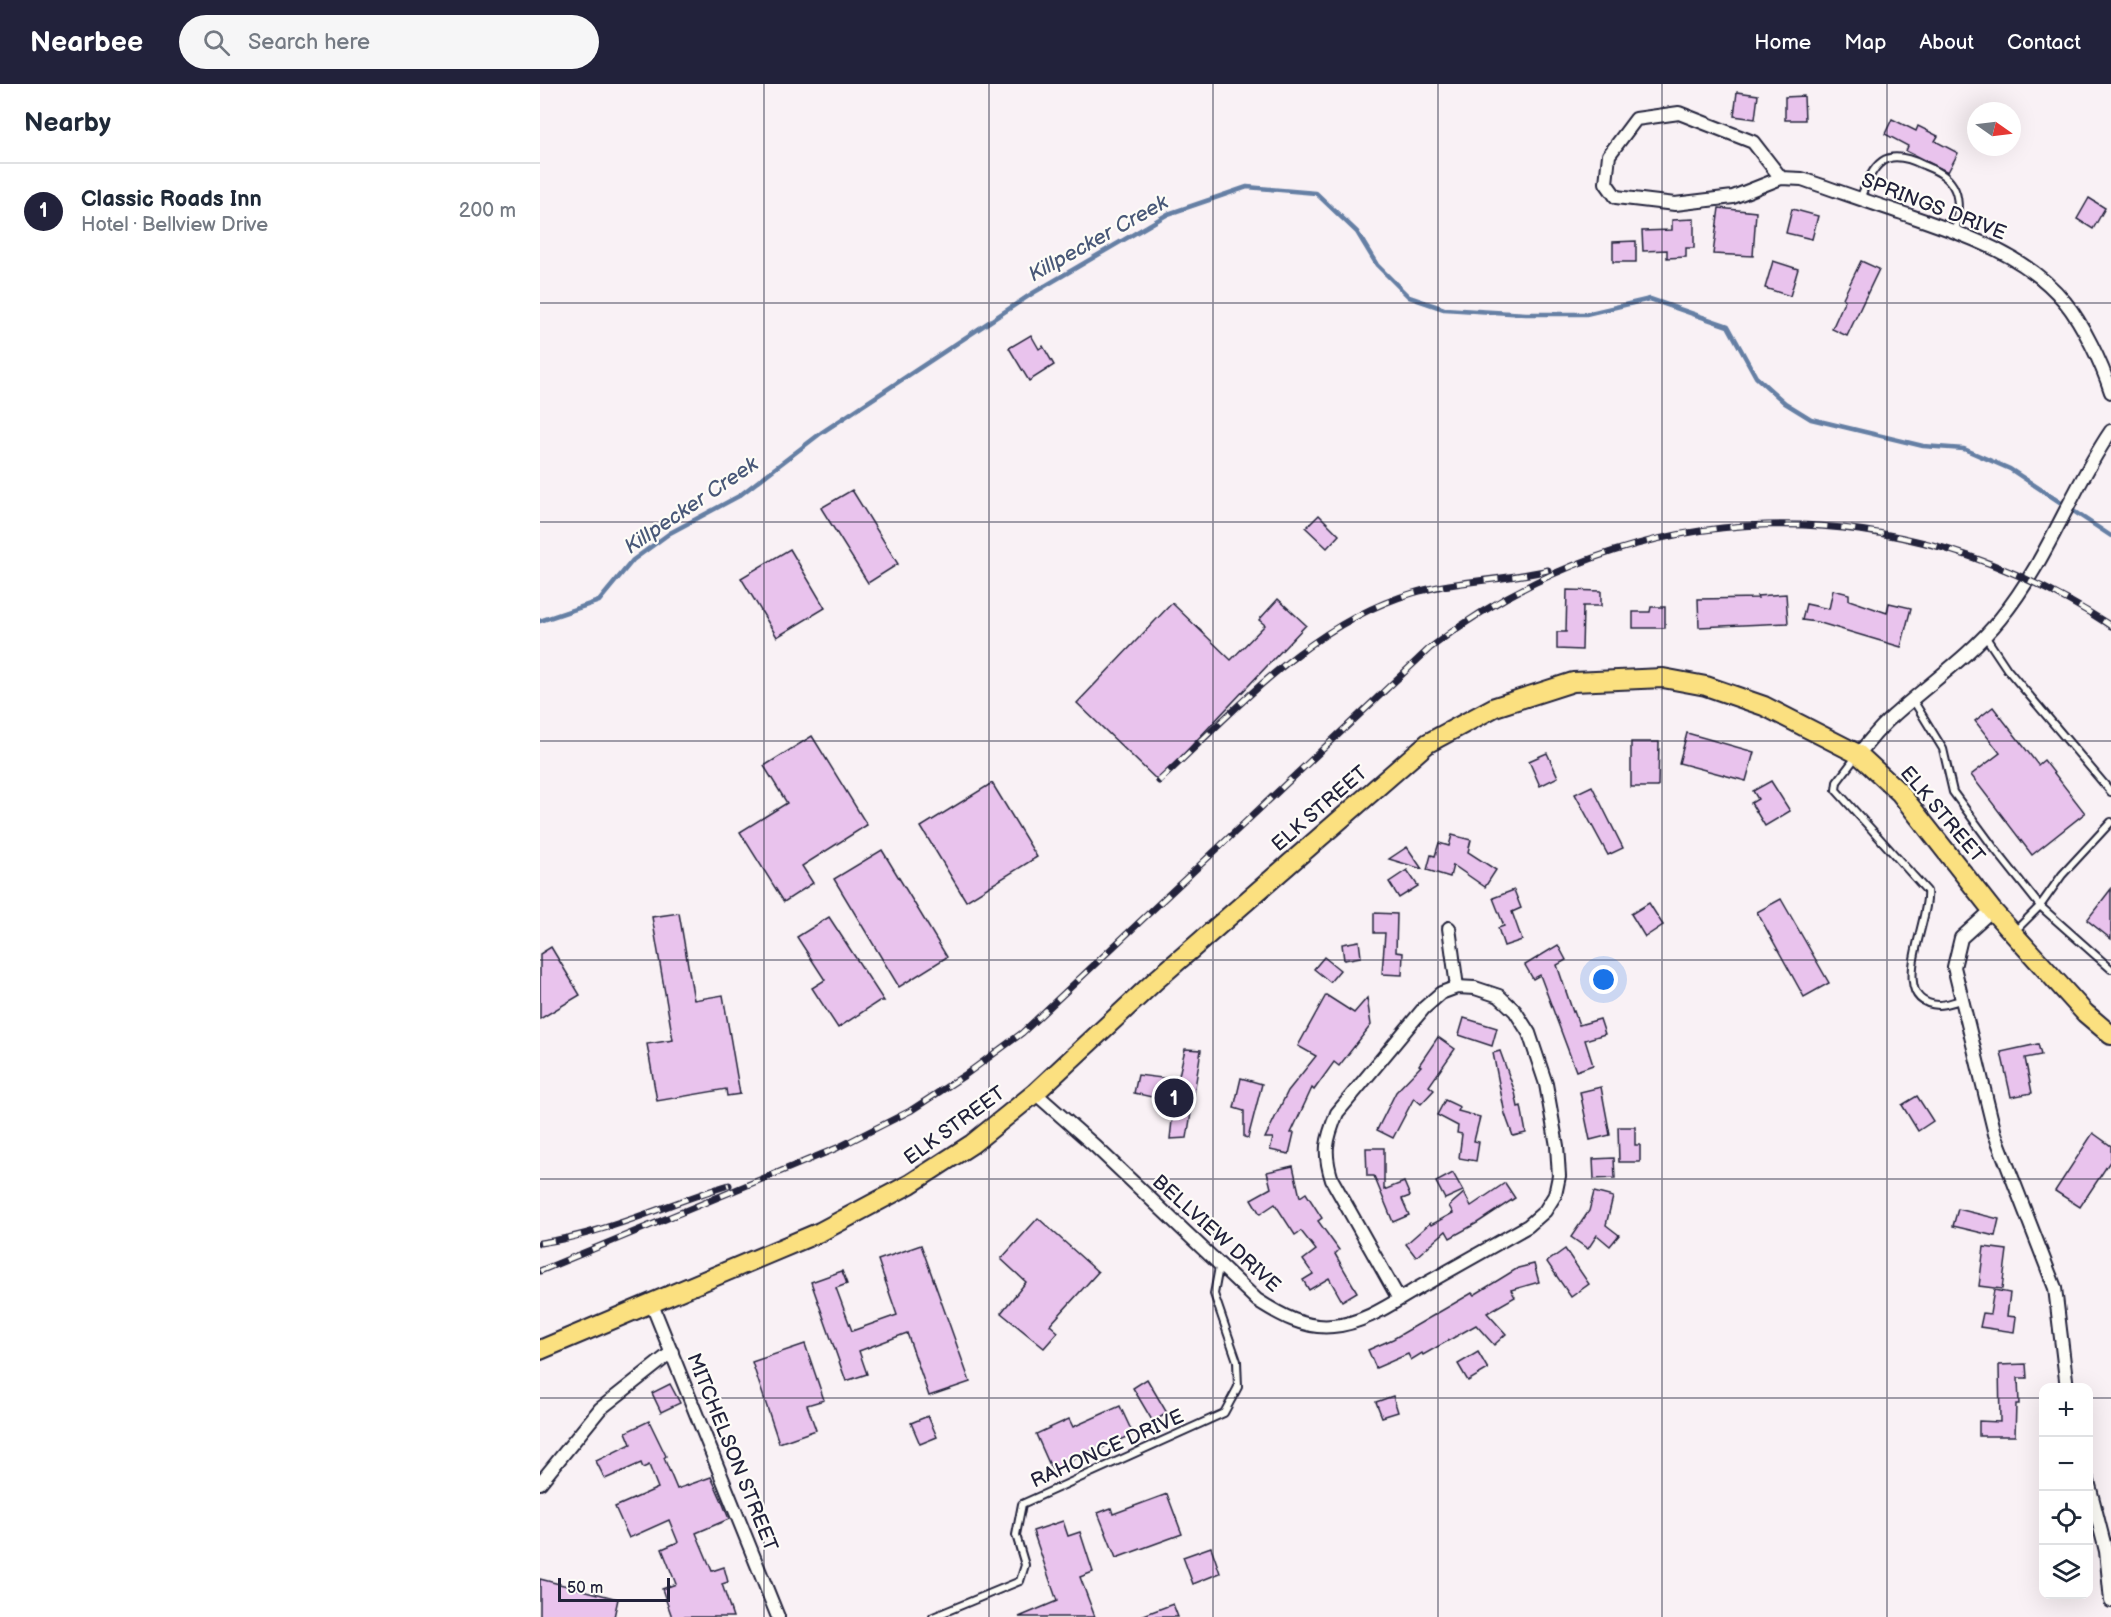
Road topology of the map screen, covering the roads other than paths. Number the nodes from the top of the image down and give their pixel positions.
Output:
1 (1781, 178) junction
2 (1860, 199) junction
3 (1956, 231) junction
4 (2111, 392) edge
5 (2111, 431) edge
6 (1984, 635) junction
7 (1912, 699) junction
8 (1858, 754) junction
9 (2111, 792) edge
10 (2111, 822) edge
11 (2040, 906) junction
12 (1992, 910) junction
13 (1449, 928) dead end
14 (2013, 932) junction
15 (2111, 969) edge
16 (1457, 987) junction
17 (1962, 1000) junction
18 (2111, 1035) edge
19 (1035, 1092) junction
20 (1219, 1267) junction
21 (1399, 1299) junction
22 (651, 1302) junction
23 (540, 1350) edge
24 (672, 1352) junction
25 (2066, 1383) edge
26 (540, 1484) edge
27 (2091, 1491) edge
28 (2111, 1601) edge
29 (778, 1617) edge
30 (933, 1617) edge

1 - 1 street, SPRINGS DRIVE
1 - 2 street, SPRINGS DRIVE
2 - 3 street, SPRINGS DRIVE
2 - 3 lane
3 - 4 street, SPRINGS DRIVE
5 - 6 street
6 - 7 street
6 - 9 lane
7 - 8 street
7 - 11 lane
8 - 12 main road, ELK STREET
8 - 17 lane
8 - 19 main road, ELK STREET
10 - 11 lane
11 - 14 lane
11 - 15 lane
12 - 14 main road, ELK STREET
12 - 17 street
13 - 16 street
14 - 18 main road, ELK STREET
16 - 21 street
16 - 21 street, BELLVIEW DRIVE
17 - 25 street
19 - 20 street, BELLVIEW DRIVE
19 - 22 main road, ELK STREET
20 - 21 street, BELLVIEW DRIVE
20 - 30 lane, RAHONCE DRIVE
22 - 23 main road, ELK STREET
22 - 24 street, MITCHELSON STREET
24 - 26 street
24 - 29 street, MITCHELSON STREET
27 - 28 street

